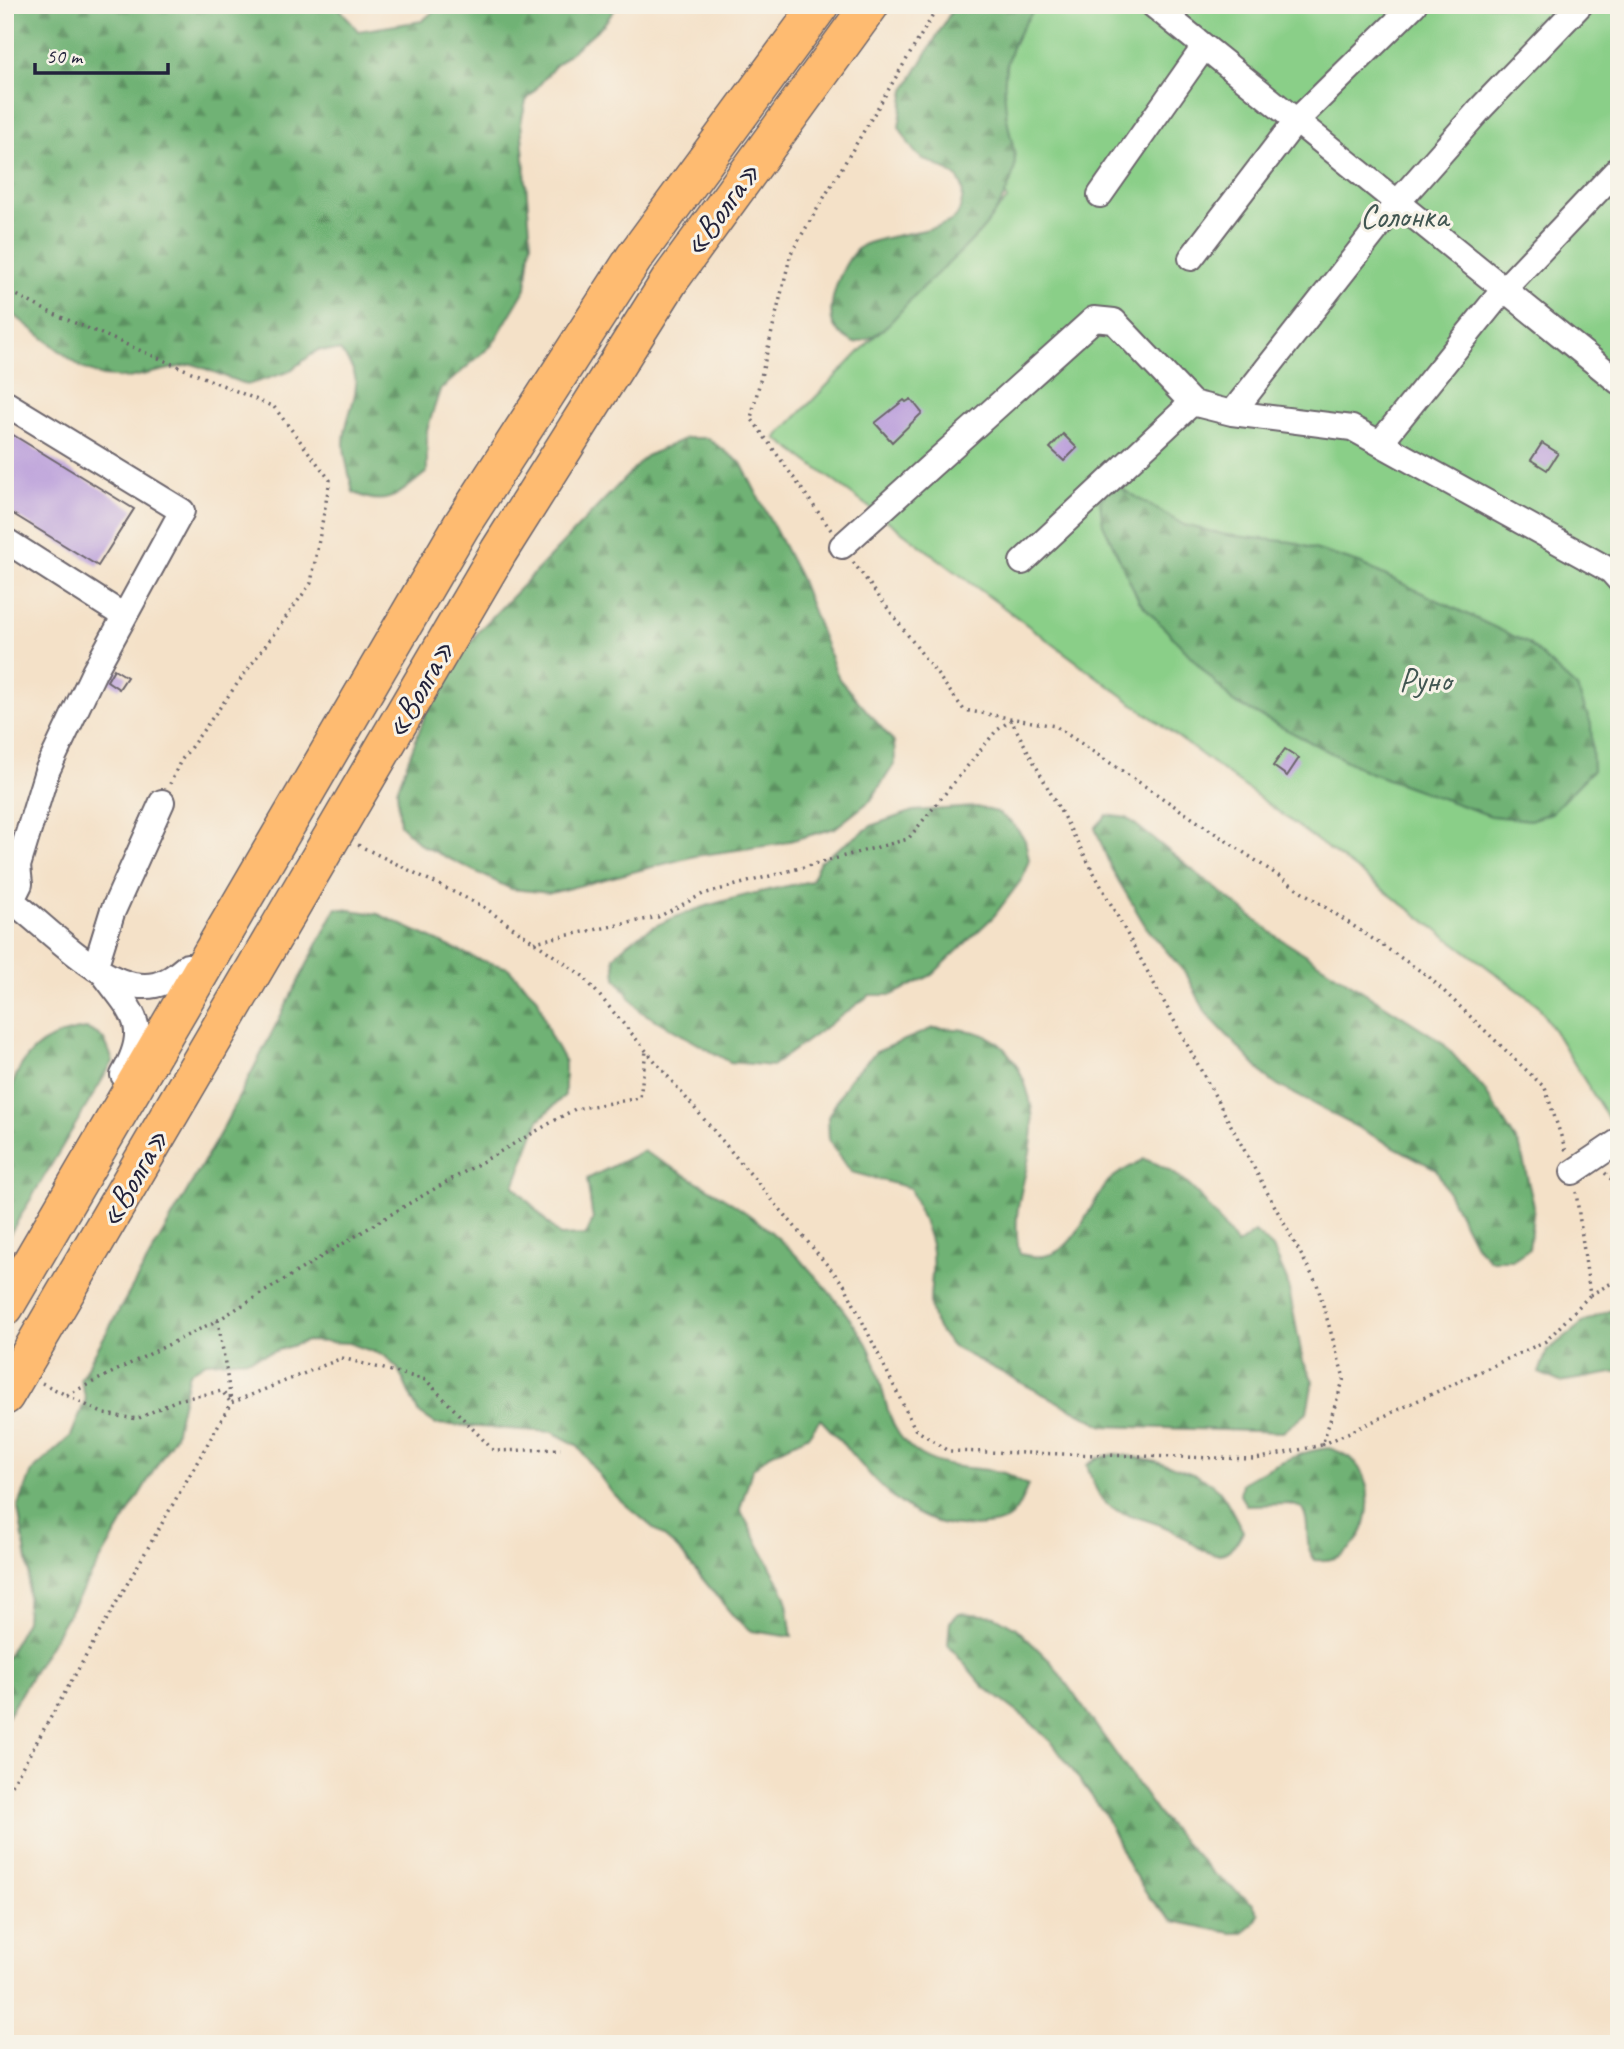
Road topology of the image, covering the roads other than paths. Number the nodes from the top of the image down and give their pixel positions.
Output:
1 (820, 5) edge
2 (870, 5) edge
3 (1153, 5) edge
4 (1414, 5) edge
5 (1580, 5) edge
6 (1203, 47) junction
7 (1295, 122) junction
8 (1619, 168) edge
9 (1100, 195) dead end
10 (1397, 203) junction
11 (1191, 258) dead end
12 (1504, 289) junction
13 (1619, 382) edge
14 (5, 403) edge
15 (1192, 403) junction
16 (1232, 413) junction
17 (1380, 443) junction
18 (5, 541) edge
19 (842, 546) road end
20 (1022, 562) dead end
21 (1619, 580) edge
22 (124, 616) junction
23 (162, 802) road end
24 (257, 878) junction
25 (9, 898) edge
26 (187, 966) junction
27 (98, 970) junction
28 (136, 1051) junction
29 (1619, 1141) edge
30 (98, 1147) junction
31 (1573, 1172) road end
32 (5, 1307) edge
33 (12, 1384) edge

1 - 24 highway, «Волга»
2 - 33 highway, «Волга»
3 - 6 lane
4 - 7 lane
5 - 10 lane
6 - 7 lane
6 - 9 lane
7 - 10 lane
7 - 11 lane
8 - 12 lane
10 - 12 lane
10 - 16 lane
12 - 13 lane
12 - 17 lane
14 - 22 lane
15 - 16 lane
15 - 19 lane
15 - 20 lane
16 - 17 lane
17 - 21 lane
18 - 22 lane
22 - 25 lane
23 - 27 lane
24 - 26 lane
24 - 30 highway, «Волга»
25 - 27 lane
26 - 27 lane
26 - 28 lane
27 - 28 lane
28 - 30 lane
29 - 31 lane
30 - 32 highway, «Волга»

